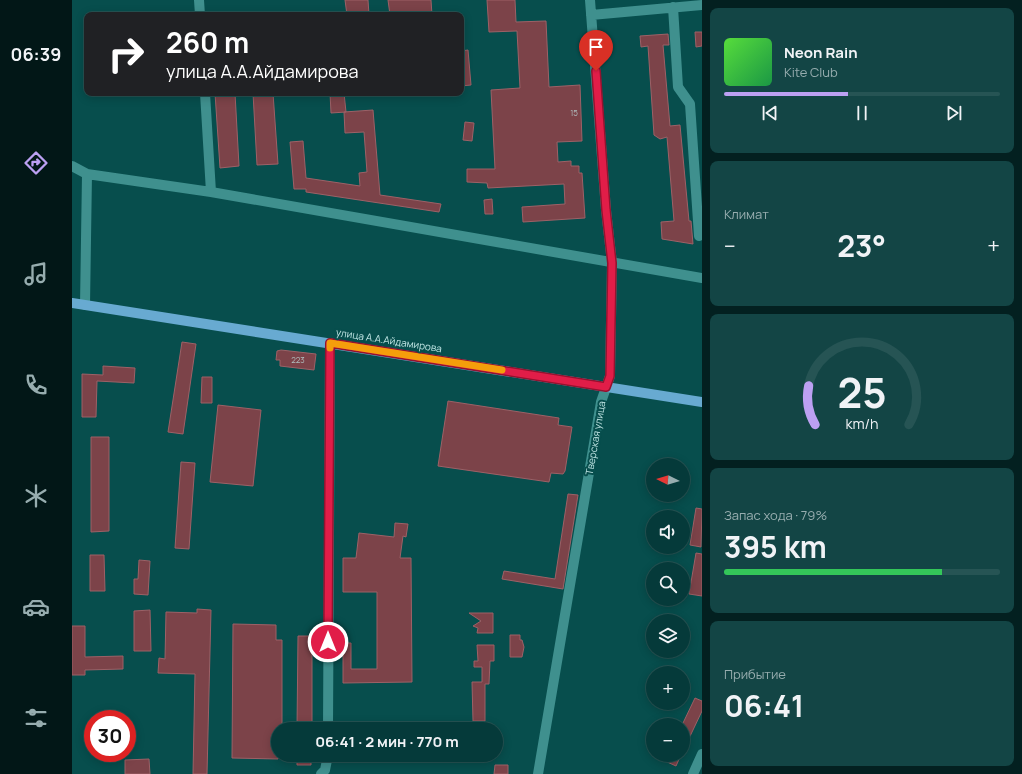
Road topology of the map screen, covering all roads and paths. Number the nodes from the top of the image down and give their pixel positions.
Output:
1 (199, 0) edge
2 (590, 0) edge
3 (702, 5) edge
4 (673, 7) junction
5 (200, 12) edge
6 (592, 15) junction
7 (205, 96) edge
8 (72, 166) edge
9 (87, 174) junction
10 (211, 192) junction
11 (702, 234) edge
12 (612, 263) junction
13 (702, 278) edge
14 (72, 303) edge
15 (85, 305) junction
16 (330, 343) junction
17 (606, 387) junction
18 (702, 402) edge
19 (328, 722) edge
20 (702, 754) edge
21 (327, 762) edge
22 (321, 774) edge
23 (538, 774) edge
24 (693, 774) edge

1 - 5 street
2 - 6 street, Тверская улица
3 - 4 street
4 - 6 street
4 - 11 street
6 - 12 street, Тверская улица
7 - 10 street
8 - 9 street
9 - 10 street
9 - 15 street
10 - 12 street
12 - 13 street
12 - 17 street, Тверская улица
14 - 15 main road, улица А.А.Айдамирова
15 - 16 main road, улица А.А.Айдамирова
16 - 17 main road, улица А.А.Айдамирова
16 - 19 street
17 - 18 main road, улица А.А.Айдамирова
17 - 23 street, Тверская улица
20 - 24 street
21 - 22 street

